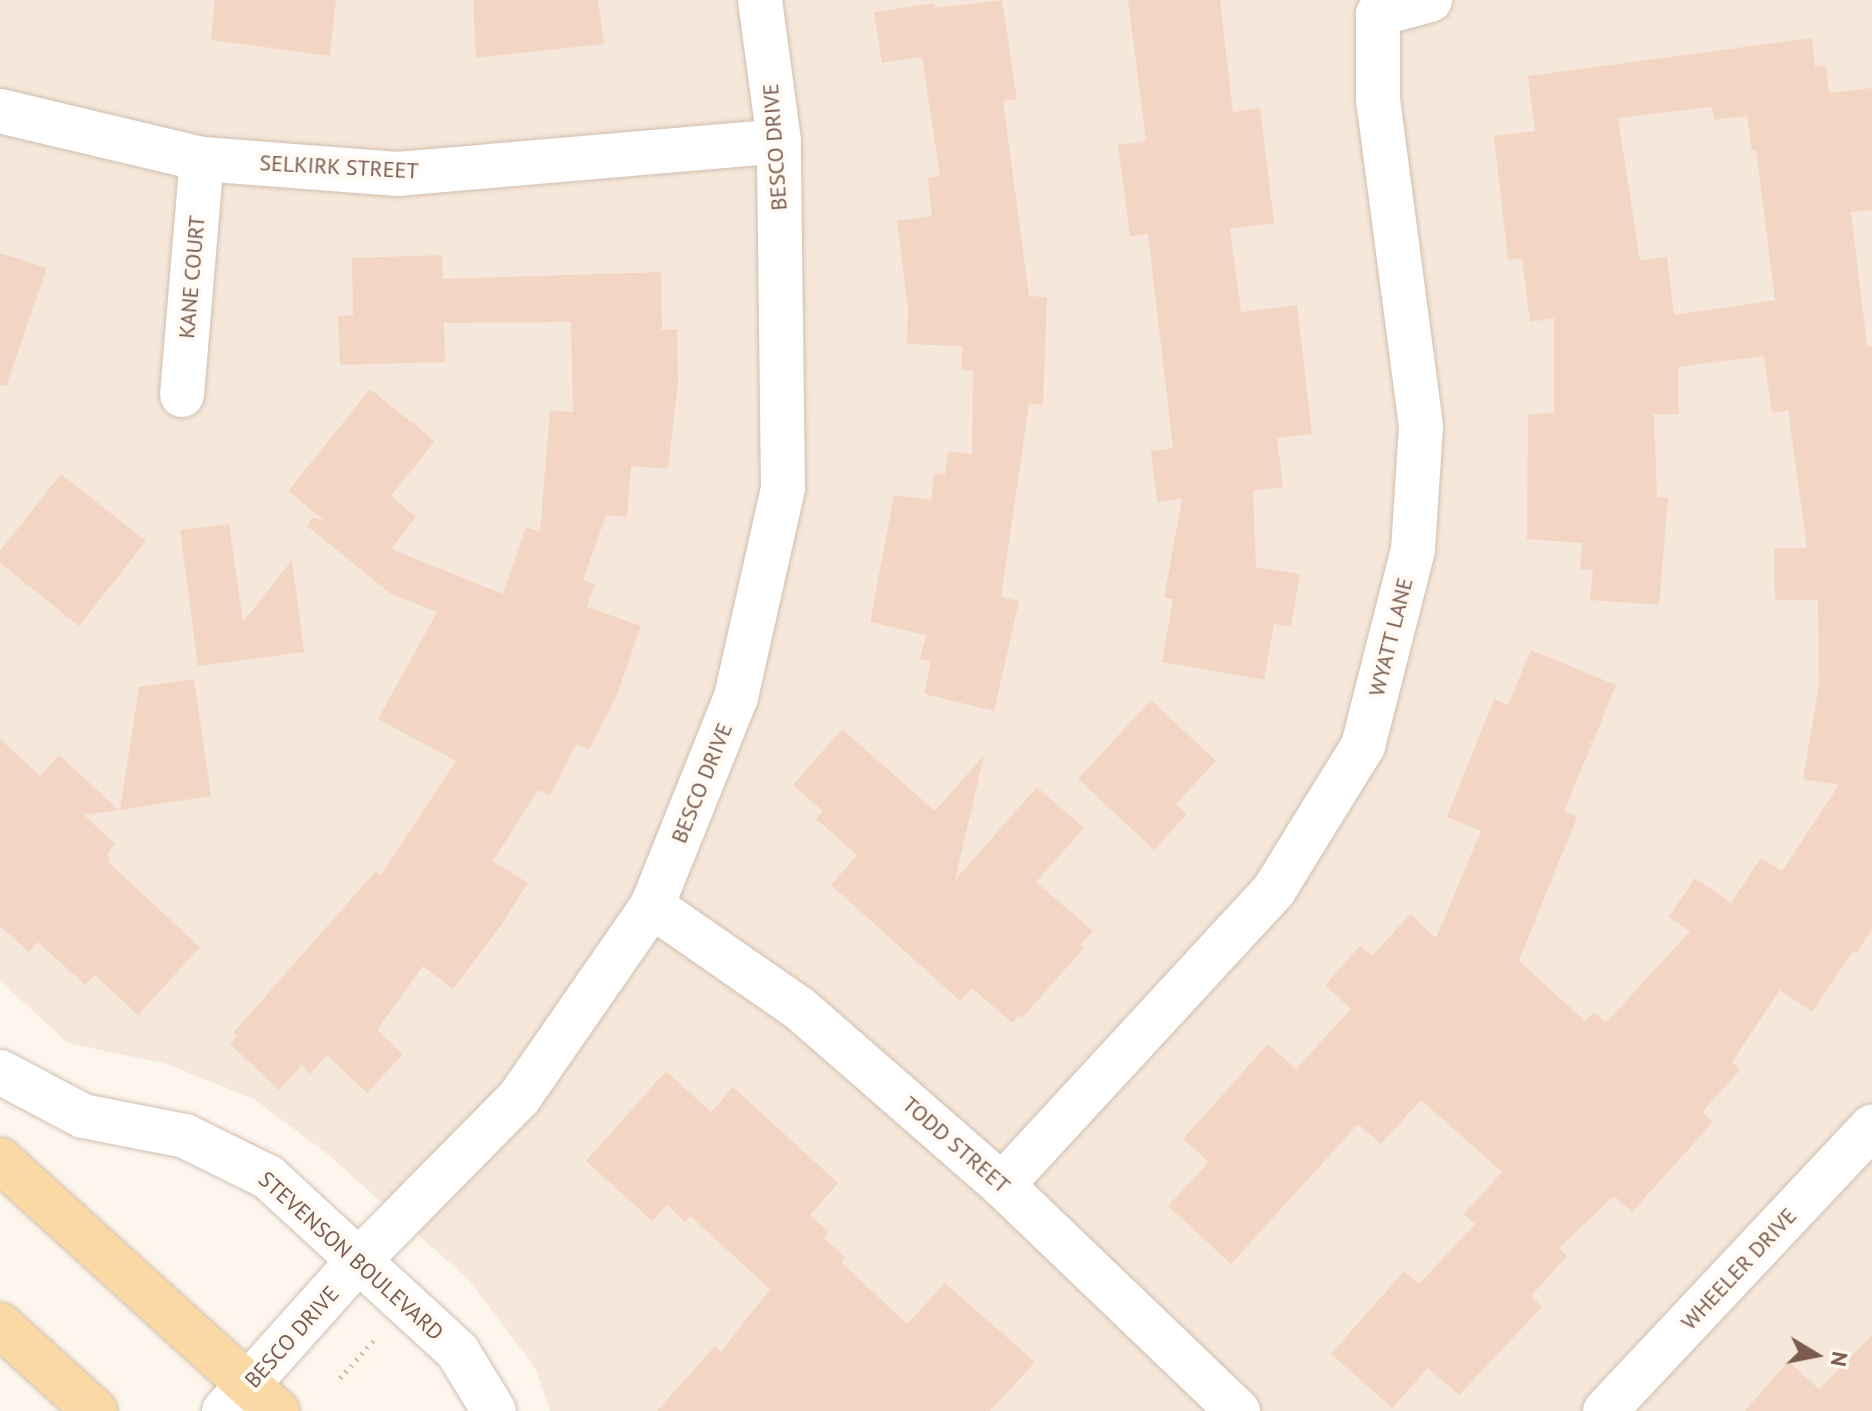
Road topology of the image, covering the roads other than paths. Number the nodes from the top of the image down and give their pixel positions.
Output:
1 (760, 0) edge
2 (1430, 0) edge
3 (0, 111) edge
4 (779, 141) junction
5 (202, 159) junction
6 (182, 395) dead end
7 (652, 906) junction
8 (0, 1072) edge
9 (1872, 1127) edge
10 (0, 1160) edge
11 (1002, 1185) junction
12 (359, 1260) junction
13 (0, 1325) edge
14 (250, 1402) edge
15 (95, 1411) edge
16 (494, 1411) edge
17 (1238, 1411) edge
18 (1605, 1411) edge

1 - 4 street, BESCO DRIVE
2 - 11 street, WYATT LANE
3 - 5 street, SELKIRK STREET
4 - 5 street, SELKIRK STREET
4 - 7 street, BESCO DRIVE
5 - 6 street, KANE COURT
7 - 11 street, TODD STREET
7 - 12 street, BESCO DRIVE
8 - 12 street, STEVENSON BOULEVARD
9 - 18 street, WHEELER DRIVE
10 - 14 main road
11 - 17 street, TODD STREET
12 - 14 street, BESCO DRIVE
12 - 16 street, STEVENSON BOULEVARD
13 - 15 main road

